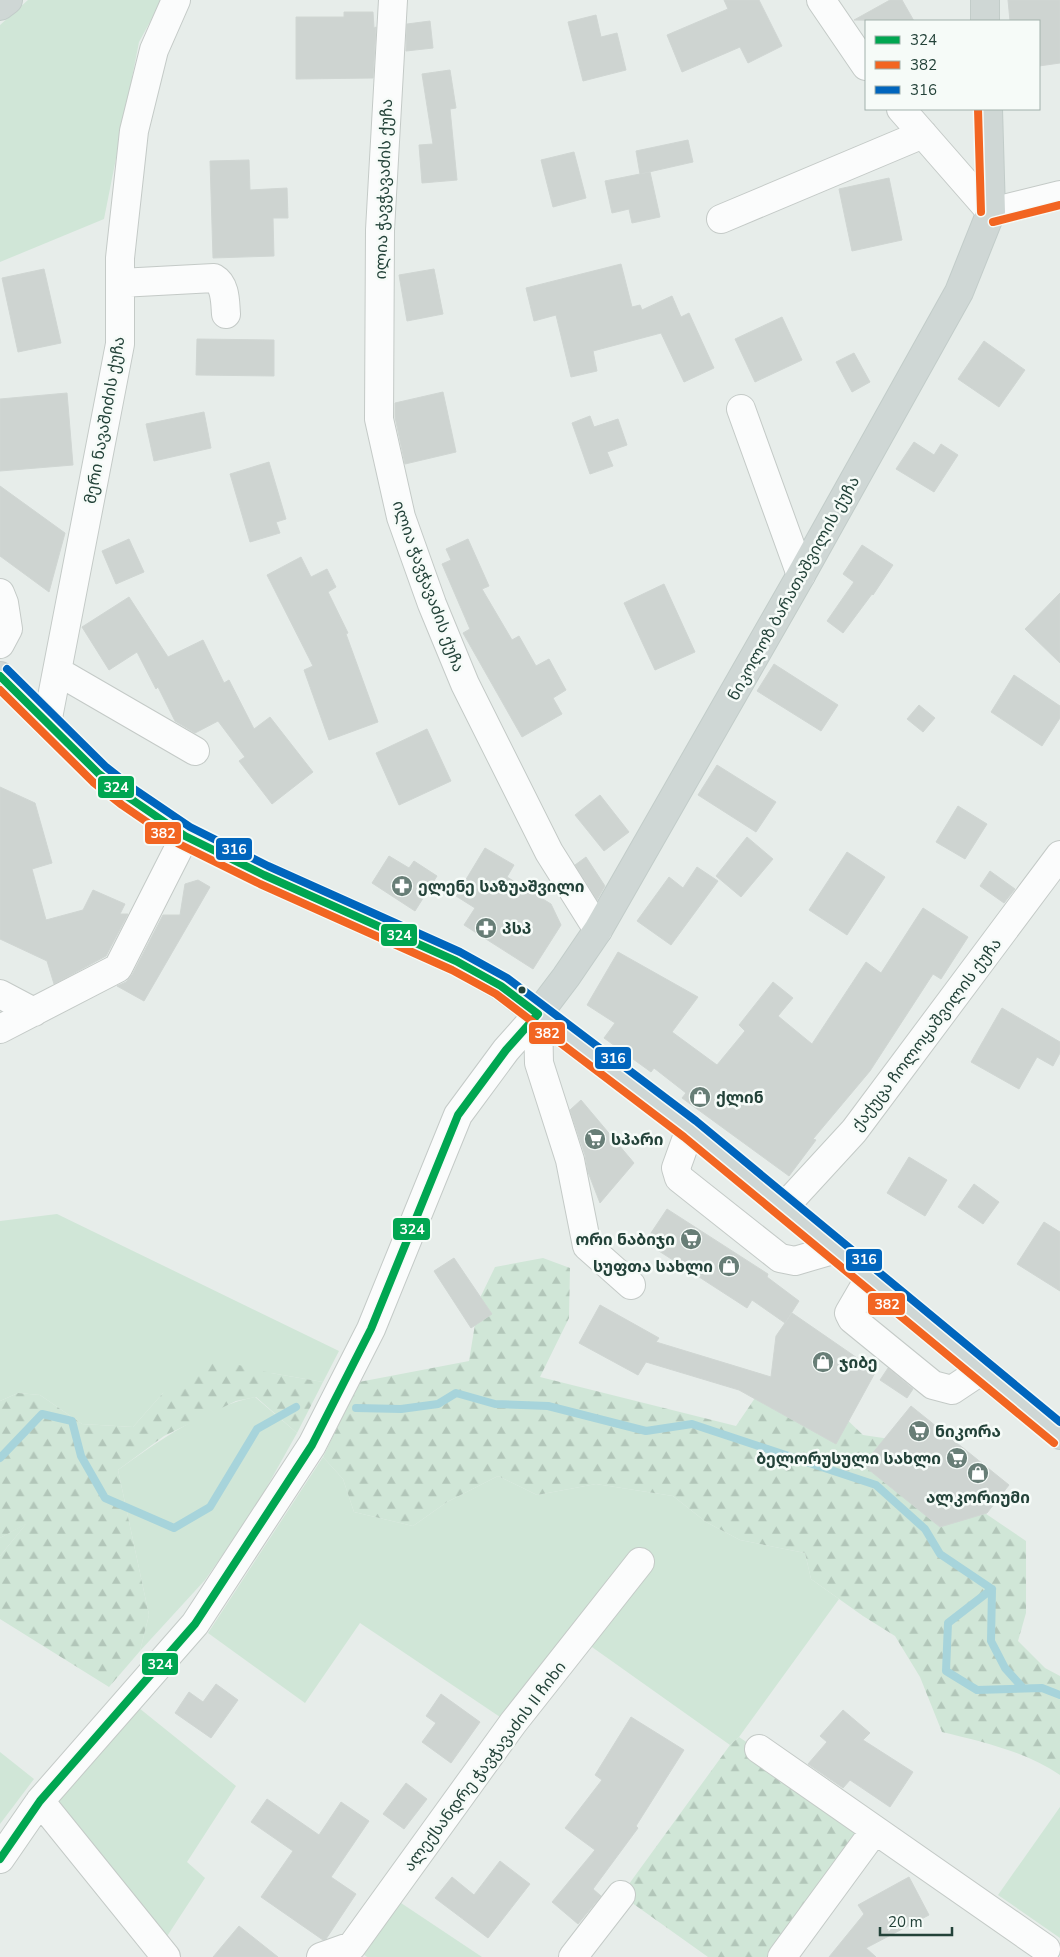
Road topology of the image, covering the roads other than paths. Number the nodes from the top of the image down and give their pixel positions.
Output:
1 (8, 0) edge
2 (176, 0) edge
3 (393, 0) edge
4 (821, 0) edge
5 (985, 0) edge
6 (0, 6) edge
7 (986, 20) edge
8 (865, 65) edge
9 (902, 110) edge
10 (988, 110) edge
11 (923, 134) junction
12 (1060, 195) edge
13 (991, 212) junction
14 (721, 219) dead end
15 (120, 283) junction
16 (226, 314) dead end
17 (741, 409) dead end
18 (801, 575) junction
19 (0, 593) edge
20 (0, 644) edge
21 (57, 671) junction
22 (0, 676) edge
23 (47, 723) junction
24 (195, 751) dead end
25 (185, 836) junction
26 (1060, 855) edge
27 (598, 930) junction
28 (0, 994) edge
29 (34, 1012) junction
30 (538, 1014) junction
31 (0, 1029) edge
32 (690, 1129) junction
33 (785, 1206) junction
34 (836, 1248) junction
35 (870, 1277) junction
36 (631, 1286) dead end
37 (982, 1370) junction
38 (1060, 1435) edge
39 (640, 1562) dead end
40 (759, 1749) dead end
41 (40, 1801) junction
42 (875, 1830) junction
43 (0, 1859) edge
44 (621, 1895) dead end
45 (1048, 1946) edge
46 (166, 1957) edge
47 (321, 1957) edge
48 (573, 1957) edge
49 (782, 1957) edge

1 - 6 main road
2 - 15 street, მერი ნავაშიძის ქუჩა
3 - 27 street, ილია ჭავჭავაძის ქუჩა
4 - 8 street
5 - 7 main road
9 - 11 street
10 - 13 main road
11 - 13 street
11 - 14 street
12 - 13 street
13 - 18 main road, ნიკოლოზ ბარათაშვილის ქუჩა
15 - 16 street
15 - 21 street, მერი ნავაშიძის ქუჩა
17 - 18 street
18 - 27 main road, ნიკოლოზ ბარათაშვილის ქუჩა
19 - 20 street
21 - 23 street, მერი ნავაშიძის ქუჩა
21 - 24 street
22 - 23 main road
23 - 25 main road
25 - 29 street
25 - 30 main road
26 - 33 street, ქაქუცა ჩოლოყაშვილის ქუჩა
27 - 30 main road, ნიკოლოზ ბარათაშვილის ქუჩა
28 - 29 street
29 - 31 street
30 - 32 main road
30 - 36 street
30 - 41 street
32 - 33 main road
32 - 34 street
33 - 34 main road
34 - 35 main road
35 - 37 main road
35 - 37 street
37 - 38 main road
39 - 47 street, ალექსანდრე ჭავჭავაძის II ჩიხი
40 - 42 street
41 - 43 street
41 - 46 street
42 - 45 street
42 - 49 street
44 - 48 street

